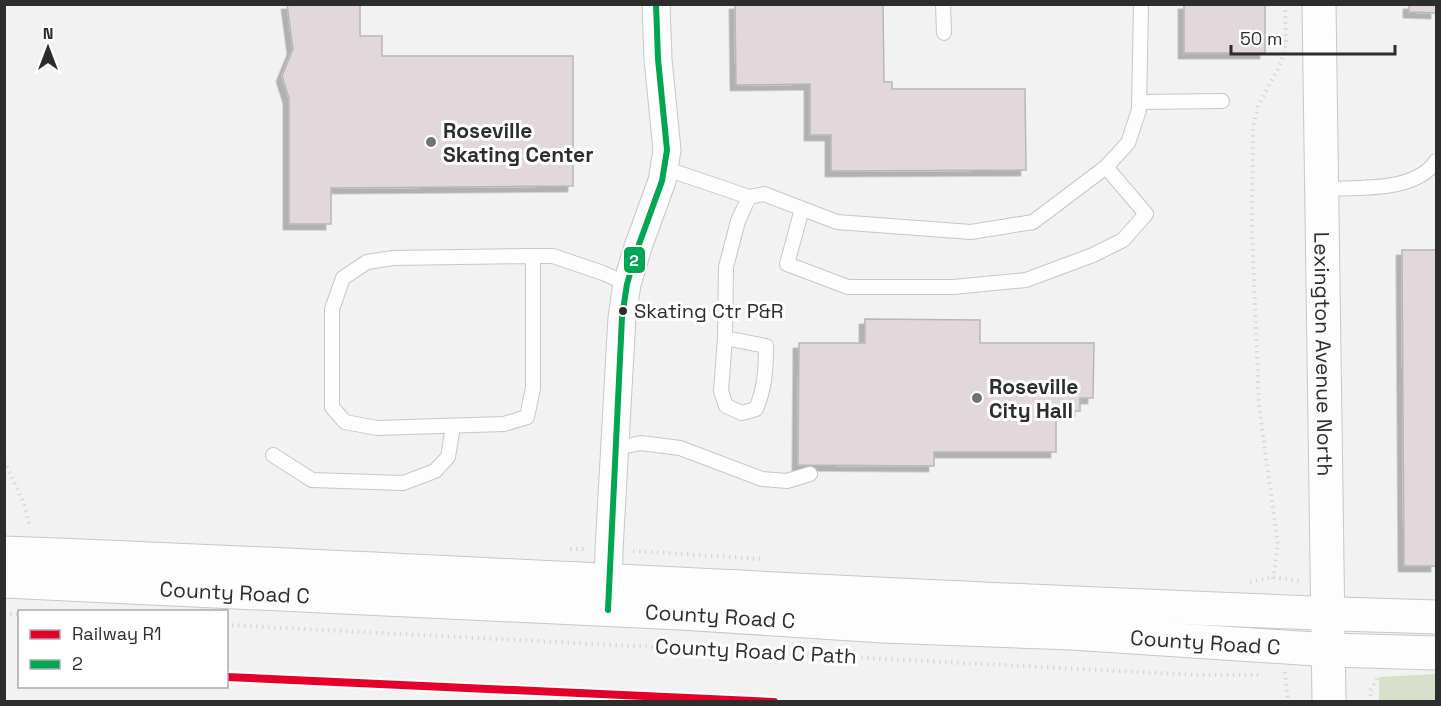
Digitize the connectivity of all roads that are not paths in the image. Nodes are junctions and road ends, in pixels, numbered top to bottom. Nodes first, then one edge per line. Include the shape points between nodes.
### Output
1 (656, 4) edge
2 (943, 4) edge
3 (1141, 4) edge
4 (1319, 4) edge
5 (944, 33) dead end
6 (1222, 101) dead end
7 (1139, 102) junction
8 (1435, 166) edge
9 (1106, 167) junction
10 (664, 168) junction
11 (1322, 189) junction
12 (749, 197) junction
13 (802, 209) junction
14 (533, 256) junction
15 (627, 284) junction
16 (725, 338) junction
17 (453, 426) junction
18 (616, 448) junction
19 (273, 455) dead end
20 (810, 474) dead end
21 (4, 553) edge
22 (4, 581) edge
23 (609, 595) junction
24 (1329, 613) junction
25 (1437, 617) edge
26 (1330, 650) junction
27 (1437, 653) edge
28 (1329, 702) edge

1 - 10 street via 667,150
2 - 5 lane
3 - 7 lane
4 - 11 main road, Lexington Avenue North
6 - 7 lane
7 - 9 lane via 1128,144
8 - 11 lane via 1414,180 1396,185
9 - 13 lane via 1033,222 971,232 837,222
9 - 13 lane via 1146,214 1123,240 1026,280 953,286 848,287 787,264
10 - 12 lane
10 - 15 street
11 - 24 main road, Lexington Avenue North
12 - 13 lane via 764,194
12 - 16 lane via 726,267
14 - 15 lane via 553,256
14 - 17 lane via 533,388 527,417 504,424
14 - 17 lane via 393,258 367,262 343,278 332,309 332,407 345,422 377,428
15 - 18 street
16 - 16 lane via 720,391 726,406 742,413 756,409 766,372 766,346
17 - 19 lane via 448,457 435,471 403,483 312,480
18 - 20 lane via 641,443 670,446 762,479 787,481
18 - 23 street
21 - 23 main road, County Road C
22 - 23 main road, County Road C
23 - 24 main road, County Road C via 863,594
23 - 26 main road, County Road C via 883,626 1072,633
24 - 25 main road, County Road C
24 - 26 main road, Lexington Avenue North
26 - 27 main road, County Road C
26 - 28 main road, Lexington Avenue North

